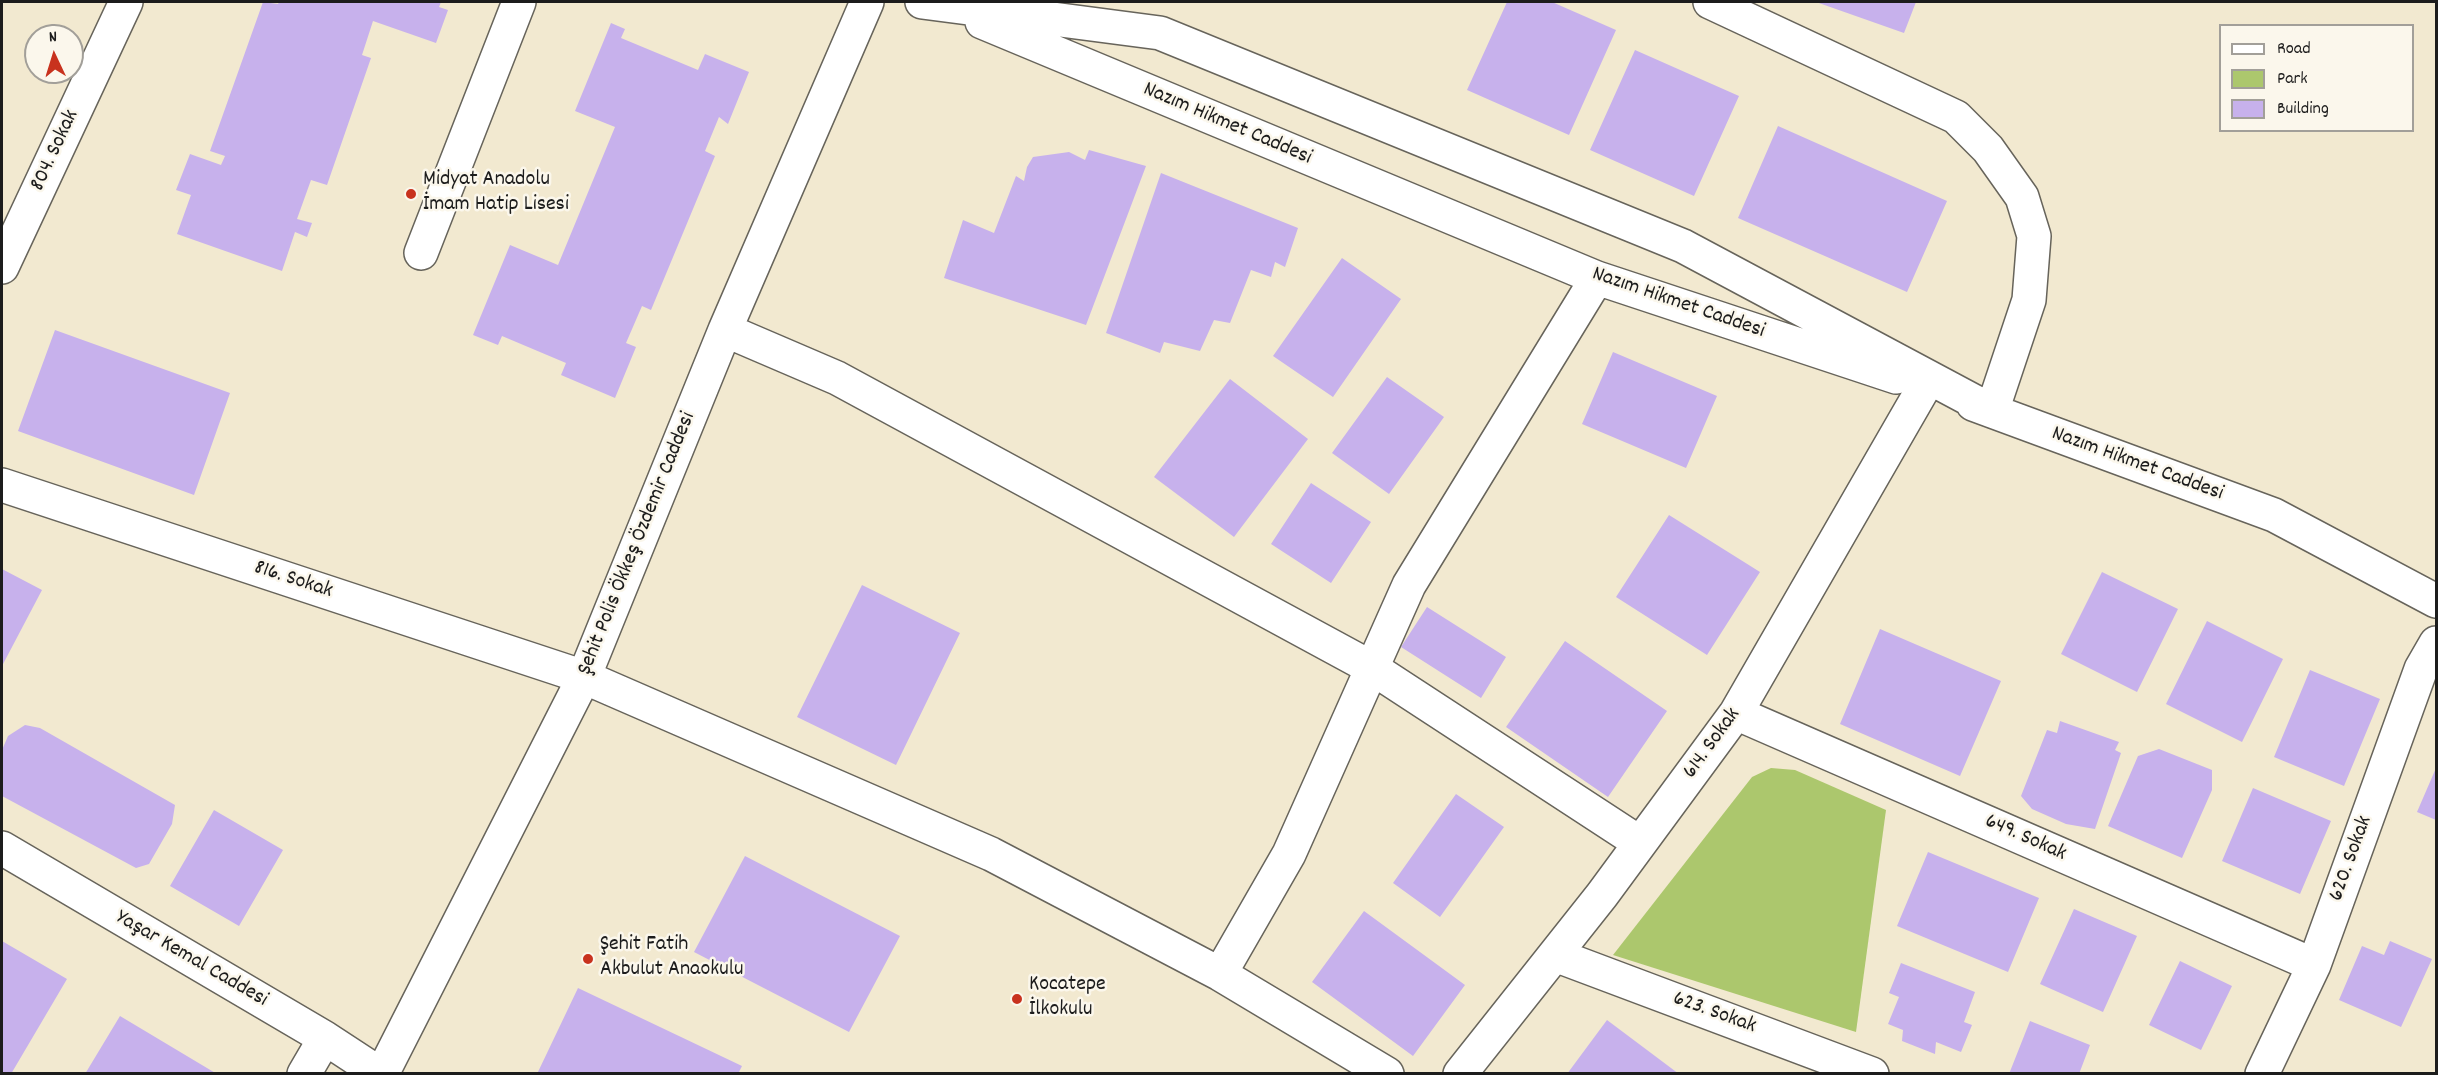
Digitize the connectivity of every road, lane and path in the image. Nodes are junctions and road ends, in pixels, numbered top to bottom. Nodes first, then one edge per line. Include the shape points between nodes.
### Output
1 (126, 2) edge
2 (519, 2) edge
3 (867, 2) edge
4 (922, 2) edge
5 (1710, 2) edge
6 (421, 253) dead end
7 (2, 267) edge
8 (1597, 278) junction
9 (725, 330) junction
10 (1924, 387) junction
11 (1992, 411) junction
12 (2, 485) edge
13 (2436, 601) edge
14 (2436, 643) edge
15 (1372, 668) junction
16 (584, 677) junction
17 (1736, 713) junction
18 (1640, 843) junction
19 (2, 849) edge
20 (1555, 955) junction
21 (2314, 965) junction
22 (1220, 974) junction
23 (325, 1038) junction
24 (304, 1074) edge
25 (381, 1074) edge
26 (1387, 1074) edge
27 (1460, 1074) edge
28 (1872, 1074) edge
29 (2262, 1074) edge

1 - 7 street, 804. Sokak
2 - 6 street
3 - 9 street, Şehit Polis Ökkeş Özdemir Caddesi
4 - 8 street, Nazım Hikmet Caddesi via 999,28
4 - 11 street via 1160,33 1683,246
5 - 11 street via 1956,117 1988,149 2022,196 2034,236 2029,300
8 - 10 street, Nazım Hikmet Caddesi
8 - 15 street via 1408,585
9 - 15 street via 837,378
9 - 16 street, Şehit Polis Ökkeş Özdemir Caddesi
10 - 11 street, Nazım Hikmet Caddesi
10 - 17 street, 614. Sokak
11 - 13 street, Nazım Hikmet Caddesi via 2274,515
12 - 16 street, 816. Sokak
14 - 21 street, 620. Sokak via 2421,669
15 - 18 street
15 - 22 street via 1289,854
16 - 22 street, 816. Sokak via 991,854
16 - 25 street, Şehit Polis Ökkeş Özdemir Caddesi
17 - 18 street, 614. Sokak
17 - 21 street, 649. Sokak
18 - 20 street, 614. Sokak
19 - 23 street, Yaşar Kemal Caddesi
20 - 27 street, 614. Sokak
20 - 28 street, 623. Sokak
21 - 29 street, 620. Sokak
22 - 26 street, 816. Sokak
23 - 24 street
23 - 25 street, Yaşar Kemal Caddesi

